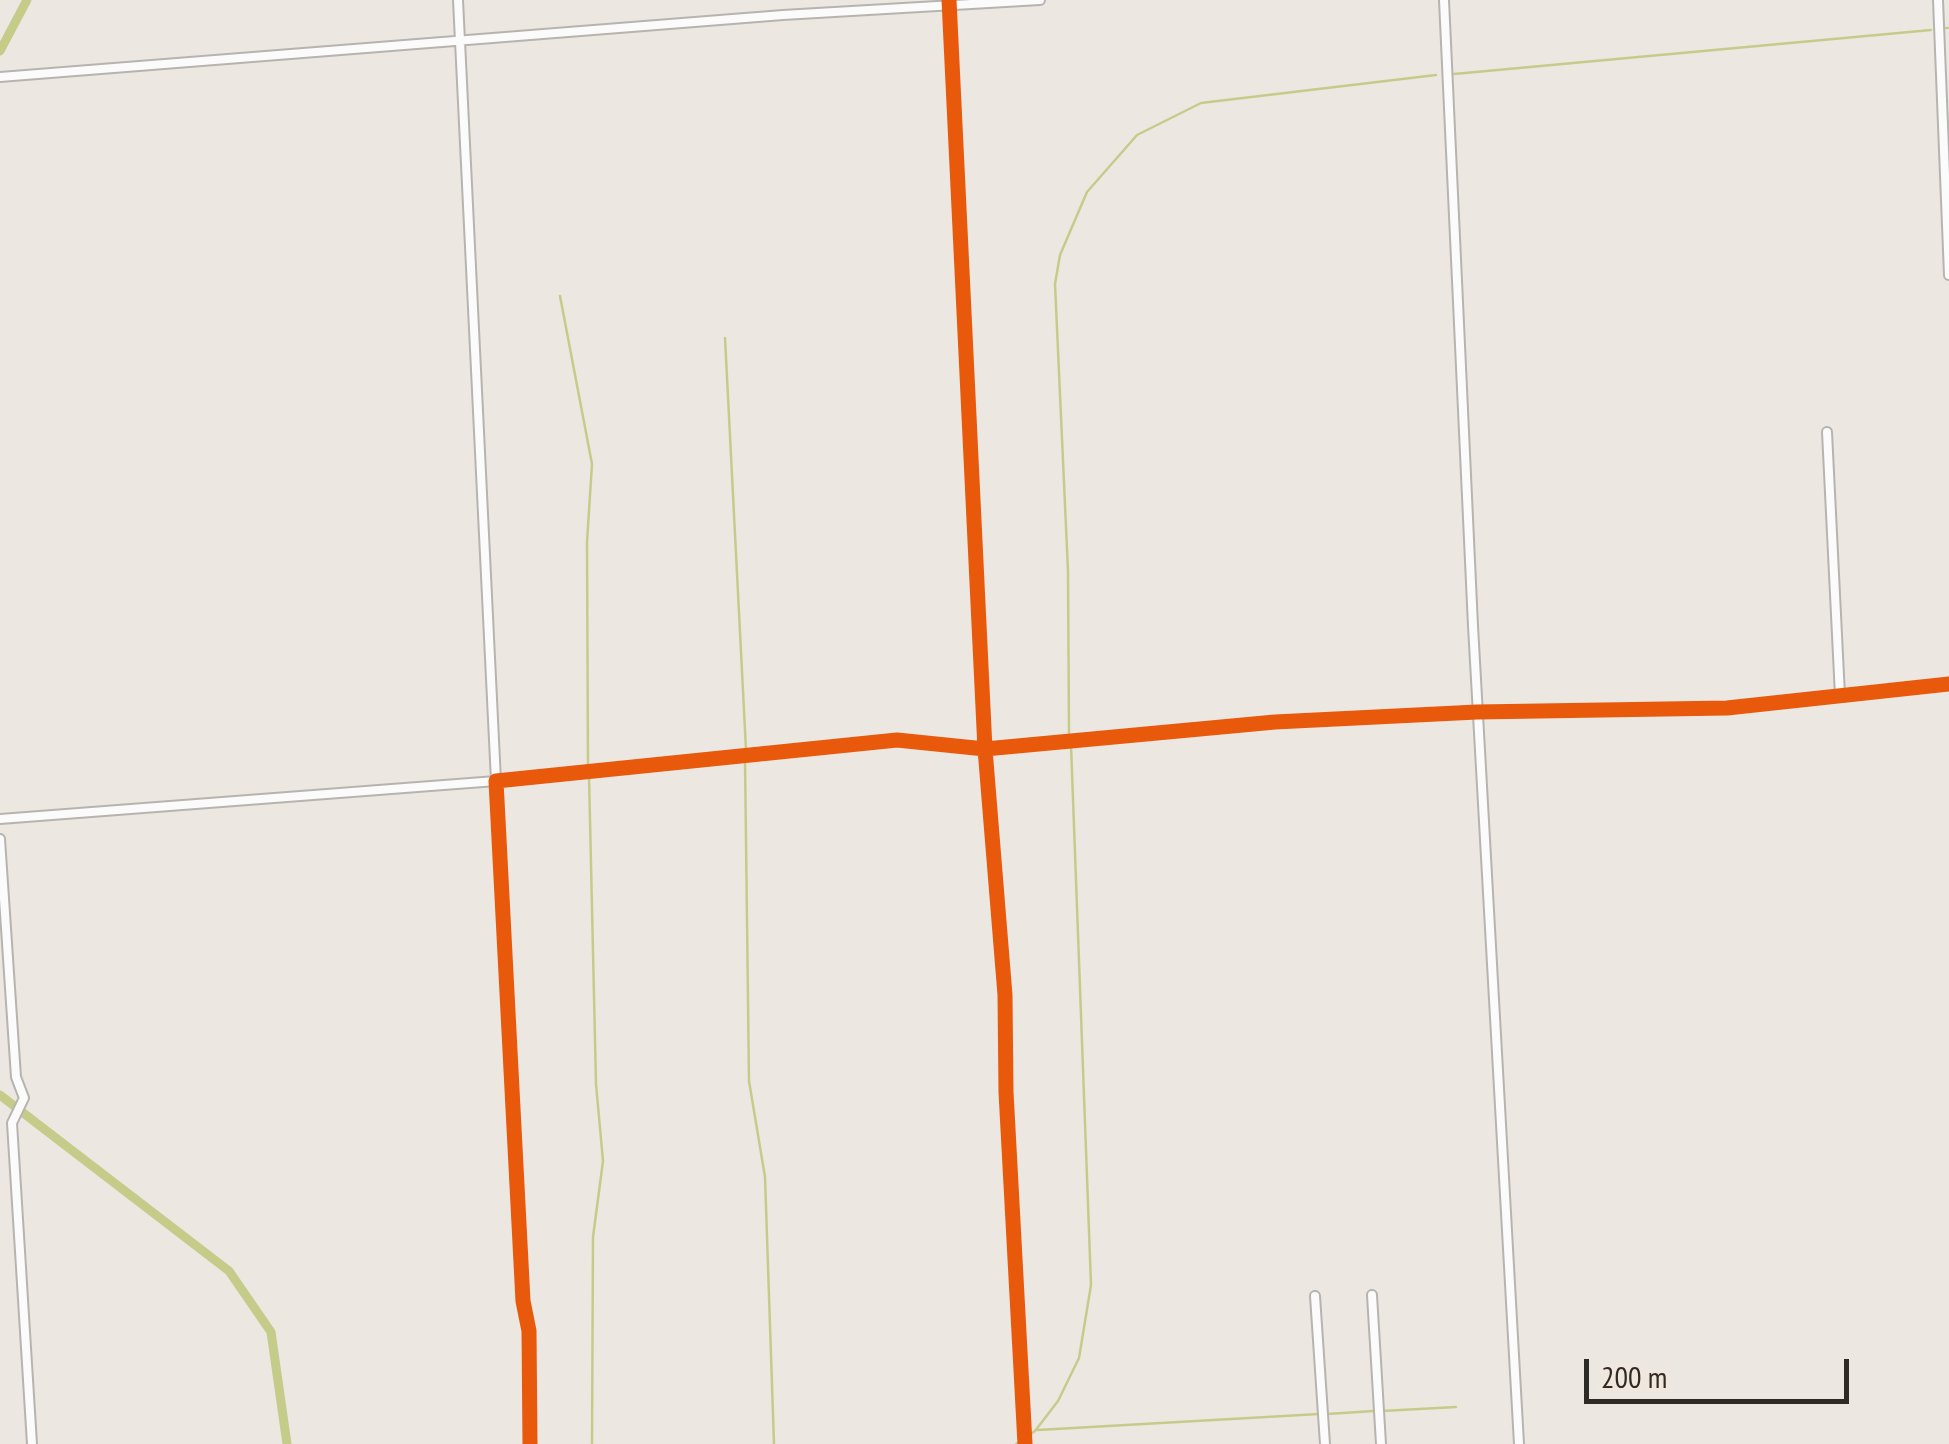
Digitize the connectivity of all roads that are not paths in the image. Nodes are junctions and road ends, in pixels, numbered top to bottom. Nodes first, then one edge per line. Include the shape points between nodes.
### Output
1 (458, 0) edge
2 (1040, 0) edge
3 (1444, 0) edge
4 (1938, 0) edge
5 (949, 2) edge
6 (462, 40) junction
7 (0, 76) edge
8 (1949, 274) edge
9 (1827, 432) dead end
10 (1949, 684) edge
11 (1840, 696) junction
12 (1477, 712) junction
13 (984, 749) junction
14 (496, 781) junction
15 (0, 819) edge
16 (0, 839) edge
17 (1372, 1295) dead end
18 (1315, 1296) dead end
19 (32, 1444) edge
20 (530, 1444) edge
21 (1025, 1444) edge
22 (1326, 1444) edge
23 (1381, 1444) edge
24 (1519, 1444) edge

1 - 6 street
2 - 5 street
3 - 12 street
4 - 8 street
5 - 6 street
5 - 13 street
6 - 7 street
6 - 14 street
9 - 11 street
10 - 11 street
11 - 12 street via 1727,708
12 - 13 street via 1276,722
12 - 24 street
13 - 14 street via 897,740
13 - 21 street via 1005,995
14 - 15 street
14 - 20 street
16 - 19 street via 22,1101 14,1114
17 - 23 street
18 - 22 street

